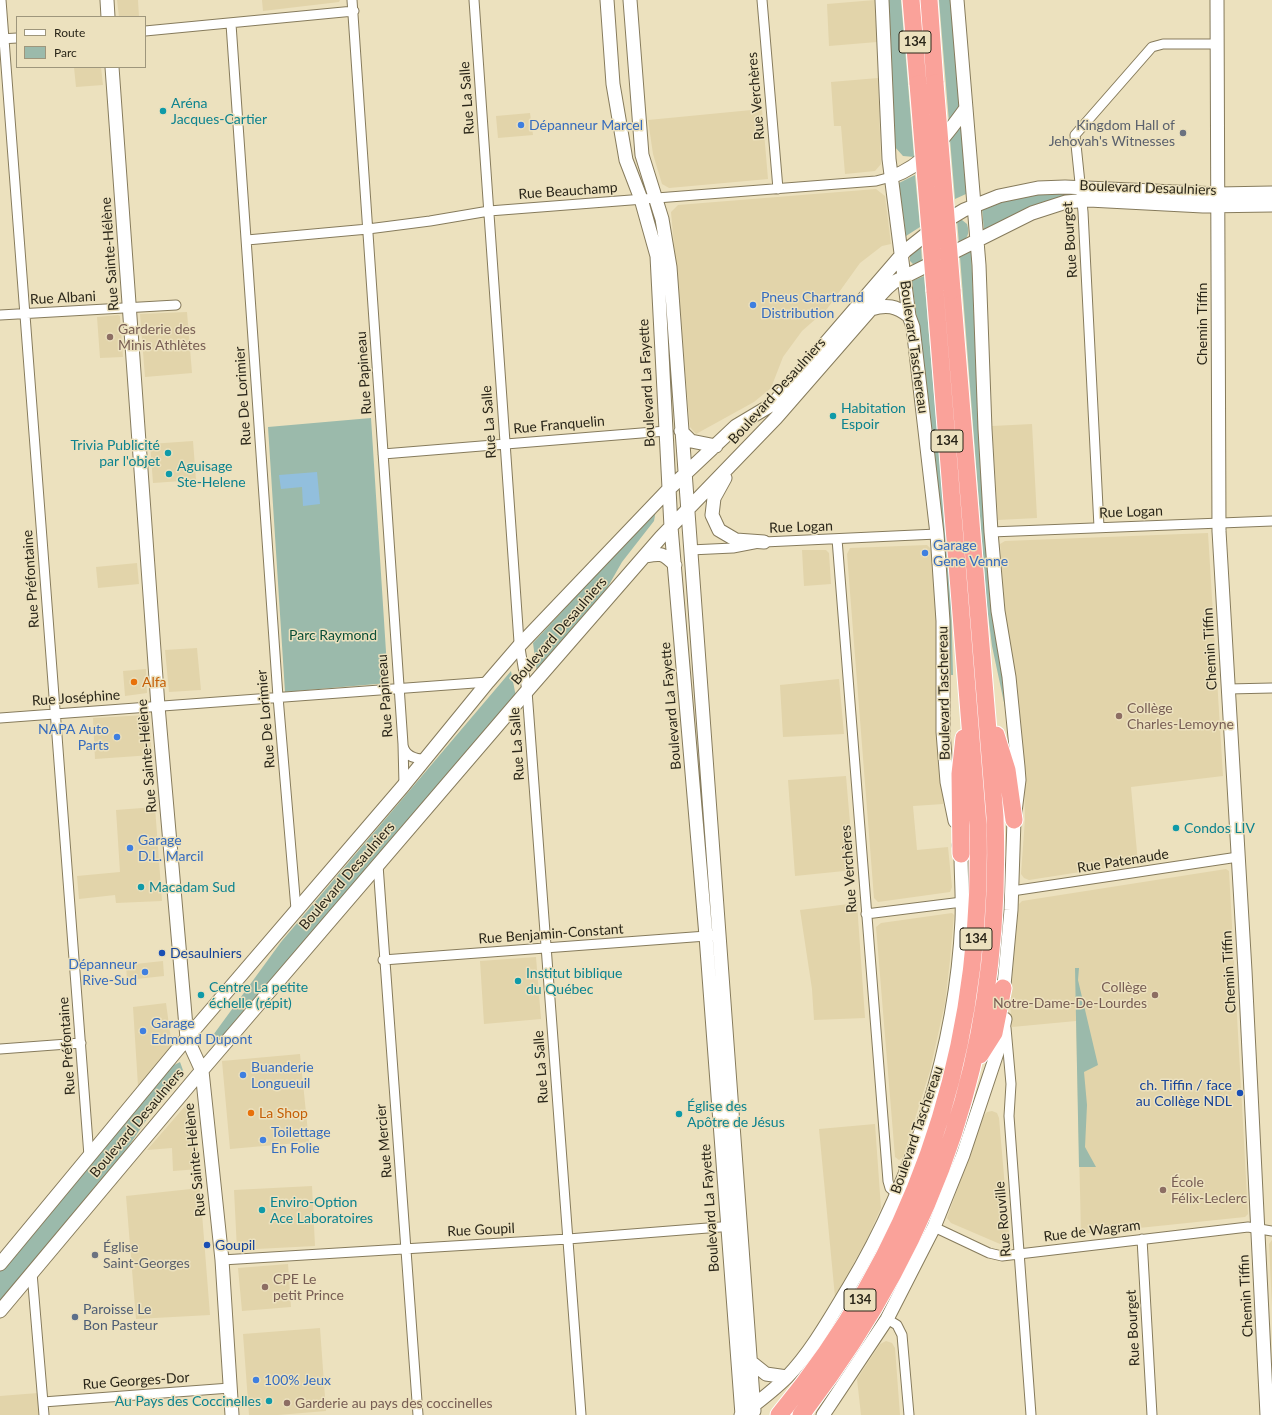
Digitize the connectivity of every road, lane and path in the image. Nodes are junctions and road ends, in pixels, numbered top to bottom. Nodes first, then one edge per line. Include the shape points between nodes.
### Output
1 (1, 0) edge
2 (106, 0) edge
3 (352, 0) edge
4 (474, 0) edge
5 (606, 0) edge
6 (630, 0) edge
7 (762, 0) edge
8 (882, 0) edge
9 (911, 0) edge
10 (929, 0) edge
11 (957, 0) edge
12 (1217, 0) edge
13 (354, 11) junction
14 (108, 16) edge
15 (231, 24) junction
16 (146, 31) edge
17 (16, 38) edge
18 (2, 39) edge
19 (1217, 44) junction
20 (112, 68) edge
21 (966, 108) junction
22 (891, 177) junction
23 (1080, 187) junction
24 (778, 189) junction
25 (1272, 193) edge
26 (655, 198) junction
27 (640, 199) junction
28 (1081, 200) junction
29 (1218, 200) junction
30 (1272, 205) edge
31 (973, 206) junction
32 (489, 211) junction
33 (368, 229) junction
34 (247, 240) junction
35 (976, 240) junction
36 (901, 256) junction
37 (904, 277) junction
38 (176, 305) dead end
39 (130, 308) junction
40 (872, 309) junction
41 (24, 314) junction
42 (0, 315) edge
43 (909, 316) junction
44 (666, 431) junction
45 (681, 431) junction
46 (505, 443) junction
47 (716, 446) junction
48 (383, 454) junction
49 (733, 463) junction
50 (686, 472) junction
51 (668, 490) junction
52 (688, 508) junction
53 (1272, 521) edge
54 (1219, 522) junction
55 (671, 527) junction
56 (1099, 527) junction
57 (991, 532) junction
58 (937, 534) junction
59 (837, 539) junction
60 (764, 542) junction
61 (690, 550) junction
62 (646, 556) junction
63 (675, 565) junction
64 (519, 646) junction
65 (488, 682) junction
66 (399, 688) junction
67 (1272, 688) edge
68 (1228, 689) junction
69 (527, 690) junction
70 (278, 697) junction
71 (968, 698) junction
72 (986, 704) junction
73 (158, 706) junction
74 (55, 714) junction
75 (0, 718) edge
76 (403, 744) junction
77 (425, 759) junction
78 (404, 785) junction
79 (1014, 820) junction
80 (961, 854) junction
81 (1238, 856) junction
82 (378, 865) junction
83 (1012, 891) junction
84 (962, 902) junction
85 (296, 909) junction
86 (866, 914) junction
87 (720, 935) junction
88 (706, 936) junction
89 (546, 948) junction
90 (383, 960) junction
91 (1003, 988) junction
92 (1005, 1020) junction
93 (187, 1038) junction
94 (81, 1043) junction
95 (0, 1049) edge
96 (973, 1065) junction
97 (202, 1071) junction
98 (89, 1156) junction
99 (896, 1193) junction
100 (734, 1226) junction
101 (934, 1228) junction
102 (1258, 1229) junction
103 (1272, 1231) edge
104 (568, 1239) junction
105 (1142, 1239) junction
106 (407, 1248) junction
107 (1020, 1255) junction
108 (222, 1260) junction
109 (0, 1264) edge
110 (32, 1273) junction
111 (0, 1311) edge
112 (887, 1319) junction
113 (751, 1362) junction
114 (787, 1377) junction
115 (230, 1388) junction
116 (43, 1402) junction
117 (747, 1413) edge
118 (44, 1415) edge
119 (232, 1415) edge
120 (418, 1415) edge
121 (581, 1415) edge
122 (779, 1415) edge
123 (801, 1415) edge
124 (824, 1415) edge
125 (908, 1415) edge
126 (1032, 1415) edge
127 (1152, 1415) edge
128 (1267, 1415) edge

1 - 18 street, Rue Préfontaine
2 - 14 street
3 - 13 street, Rue Papineau
4 - 32 street, Rue La Salle
5 - 27 street, Boulevard La Fayette via 613,84 626,160
6 - 26 street, Boulevard La Fayette via 642,155
7 - 24 street, Rue Verchères
8 - 22 street, Boulevard Taschereau via 886,121
9 - 71 highway, Boulevard Taschereau / 134, bridge
10 - 72 highway, 134, bridge
11 - 21 street
12 - 19 street, Chemin Tiffin
13 - 15 street
13 - 33 street, Rue Papineau
15 - 16 street
15 - 34 street, Rue De Lorimier
17 - 18 street
18 - 41 street, Rue Préfontaine
19 - 23 street, Rue Bourget via 1161,44 1149,50 1076,133 1074,140
19 - 29 street, Chemin Tiffin
20 - 39 street, Rue Sainte-Hélène
21 - 22 street via 943,138 919,163
21 - 31 street
22 - 24 street, Rue Beauchamp via 876,181
22 - 36 street, Boulevard Taschereau
23 - 28 street, Rue Bourget
23 - 29 street, Boulevard Desaulniers
23 - 31 street, Boulevard Desaulniers via 1046,187 1020,191
24 - 26 street, Rue Beauchamp
25 - 29 street, Boulevard Desaulniers
26 - 27 street, Rue Beauchamp
26 - 45 street, Boulevard La Fayette via 662,219 670,267
27 - 32 street, Rue Beauchamp
27 - 44 street, Boulevard La Fayette via 658,256
28 - 29 street, Boulevard Desaulniers
28 - 35 street, Boulevard Desaulniers via 1039,210
28 - 56 street, Rue Bourget
29 - 30 street, Boulevard Desaulniers
29 - 54 street, Chemin Tiffin
31 - 35 street
31 - 36 street, Boulevard Desaulniers via 934,228
32 - 33 street, Rue Beauchamp
32 - 46 street, Rue La Salle
33 - 34 street, Rue Beauchamp
33 - 48 street, Rue Papineau
34 - 70 street, Rue De Lorimier
35 - 37 street, Boulevard Desaulniers
35 - 57 street
36 - 37 street, Boulevard Taschereau
36 - 47 street, Boulevard Desaulniers via 773,404 736,426
37 - 40 street, Boulevard Desaulniers via 884,290
37 - 43 street, Boulevard Taschereau
38 - 39 street, Rue Albani
39 - 41 street, Rue Albani
39 - 73 street, Rue Sainte-Hélène
40 - 43 street via 890,306
40 - 49 street, Boulevard Desaulniers
41 - 42 street, Rue Albani
41 - 74 street, Rue Préfontaine
43 - 58 street, Boulevard Taschereau via 914,335
44 - 46 street, Rue Franquelin
44 - 51 street, Boulevard La Fayette
45 - 47 street via 691,441
45 - 50 street, Boulevard La Fayette
46 - 48 street, Rue Franquelin
46 - 64 street, Rue La Salle
47 - 50 street, Boulevard Desaulniers
48 - 66 street, Rue Papineau
49 - 52 street, Boulevard Desaulniers
49 - 60 street via 714,498 712,515 719,530 727,536 736,540
50 - 51 street, Boulevard Desaulniers
50 - 52 street, Boulevard La Fayette
51 - 55 street, Boulevard La Fayette
51 - 64 street, Boulevard Desaulniers
52 - 55 street, Boulevard Desaulniers
52 - 61 street, Boulevard La Fayette
53 - 54 street, Rue Logan
54 - 56 street, Rue Logan
54 - 68 street, Chemin Tiffin
55 - 62 street, Boulevard Desaulniers
55 - 63 street, Boulevard La Fayette
56 - 57 street, Rue Logan
57 - 79 street via 998,611 1018,767
58 - 59 street, Rue Logan
58 - 80 street, Boulevard Taschereau via 943,622 943,732 947,782
59 - 60 street, Rue Logan
59 - 86 street, Rue Verchères
60 - 61 street, Rue Logan via 733,548
61 - 87 street, Boulevard La Fayette
62 - 63 street via 660,553
62 - 69 street, Boulevard Desaulniers
63 - 88 street, Boulevard La Fayette
64 - 65 street, Boulevard Desaulniers
64 - 69 street, Rue La Salle
65 - 66 street, Rue Joséphine
65 - 77 street, Boulevard Desaulniers
66 - 70 street, Rue Joséphine
66 - 76 street, Rue Papineau
67 - 68 street
68 - 81 street, Chemin Tiffin
69 - 82 street, Boulevard Desaulniers
69 - 89 street, Rue La Salle
70 - 73 street, Rue Joséphine
70 - 85 street, Rue De Lorimier
71 - 80 highway via 960,774
71 - 122 highway, Boulevard Taschereau / 134 via 978,825 978,912 966,1011 948,1092 920,1178 880,1264 835,1340
72 - 79 highway via 1007,770
72 - 96 highway, 134 via 995,817 996,896 988,985
73 - 74 street, Rue Joséphine
73 - 93 street, Rue Sainte-Hélène
74 - 75 street, Rue Joséphine
74 - 94 street, Rue Préfontaine
76 - 77 street, Rue Papineau via 409,755 416,759
76 - 78 street, Rue Papineau
77 - 78 street, Boulevard Desaulniers
78 - 85 street, Boulevard Desaulniers
79 - 83 street
80 - 84 street, Boulevard Taschereau
81 - 83 street, Rue Patenaude
81 - 102 street, Chemin Tiffin
82 - 90 street, Rue Mercier
82 - 97 street, Boulevard Desaulniers
83 - 91 street
84 - 86 street
84 - 99 street, Boulevard Taschereau via 956,974 943,1050 927,1110
85 - 93 street, Boulevard Desaulniers
86 - 99 street, Rue Verchères via 888,1182
87 - 88 street, Rue Benjamin-Constant
87 - 100 street, Boulevard La Fayette
88 - 89 street, Rue Benjamin-Constant
88 - 100 street, Boulevard La Fayette
89 - 90 street, Rue Benjamin-Constant
89 - 104 street, Rue La Salle
90 - 106 street, Rue Mercier
91 - 92 street
91 - 96 highway via 994,1033
92 - 101 street via 999,1047 963,1155
92 - 107 street, Rue Rouville via 1011,1084 1009,1116
93 - 97 street, Rue Sainte-Hélène
93 - 98 street, Boulevard Desaulniers
94 - 95 street
94 - 98 street, Rue Préfontaine
96 - 123 highway, 134 via 948,1150 908,1247 863,1327
97 - 108 street, Rue Sainte-Hélène
97 - 110 street, Boulevard Desaulniers
98 - 109 street, Boulevard Desaulniers
99 - 114 street, Boulevard Taschereau via 841,1301
100 - 104 street, Rue Goupil
100 - 113 street, Boulevard La Fayette
100 - 117 street, Boulevard La Fayette
101 - 107 street, Rue de Wagram via 994,1254
101 - 112 street
102 - 103 street, Rue de Wagram
102 - 105 street, Rue de Wagram via 1248,1227
102 - 128 street, Chemin Tiffin
104 - 106 street, Rue Goupil
104 - 121 street, Rue La Salle
105 - 107 street, Rue de Wagram
105 - 127 street, Rue Bourget
106 - 108 street, Rue Goupil
106 - 120 street, Rue Mercier
107 - 126 street, Rue Rouville
108 - 115 street, Rue Sainte-Hélène
110 - 111 street, Boulevard Desaulniers
110 - 116 street
112 - 124 street
112 - 125 street via 897,1325 902,1335
113 - 114 street via 766,1374
113 - 117 street, Boulevard La Fayette
114 - 117 street, Boulevard Taschereau
115 - 116 street, Rue Georges-Dor
115 - 119 street, Rue Sainte-Hélène
116 - 118 street

